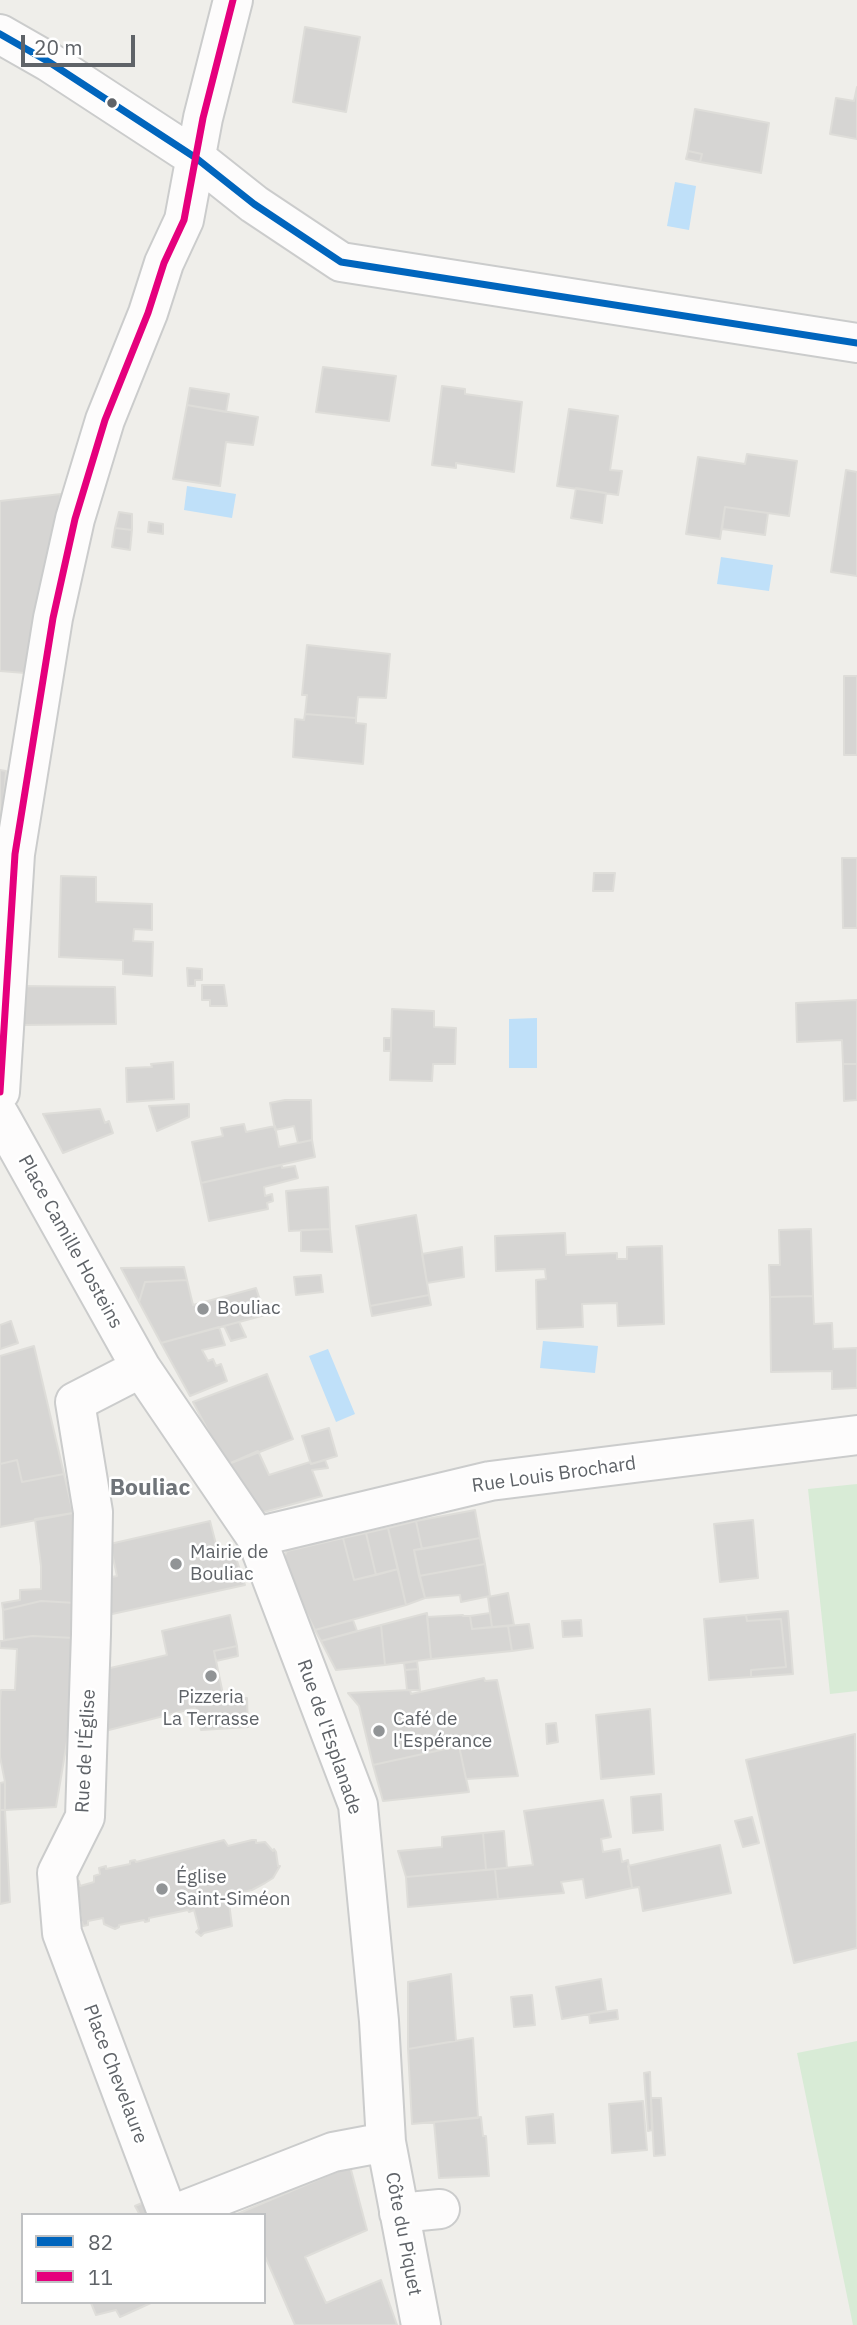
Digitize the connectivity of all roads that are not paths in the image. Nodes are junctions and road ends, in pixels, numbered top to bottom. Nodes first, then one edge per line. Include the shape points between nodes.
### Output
1 (233, 0) edge
2 (0, 34) edge
3 (196, 158) junction
4 (857, 343) edge
5 (0, 1092) edge
6 (0, 1116) edge
7 (141, 1368) junction
8 (857, 1436) edge
9 (256, 1537) junction
10 (62, 1933) joint
11 (387, 2142) junction
12 (440, 2210) dead end
13 (169, 2213) edge
14 (175, 2213) edge
15 (399, 2213) junction
16 (421, 2325) edge

1 - 3 street
2 - 3 street
3 - 4 street via 254,204 341,262
3 - 5 street via 184,220 105,420 75,519 53,618 15,854
6 - 7 street, Place Camille Hosteins
7 - 9 street, Place Camille Hosteins
7 - 10 street, Rue de l'Église via 75,1402 93,1512 92,1564 85,1817 57,1873
8 - 9 street, Rue Louis Brochard via 491,1481
9 - 11 street, Rue de l'Esplanade via 358,1805
10 - 13 street, Place Chevelaure
11 - 14 street, Place Chevelaure via 333,2152
11 - 15 street, Côte du Piquet
12 - 15 street
15 - 16 street, Côte du Piquet

